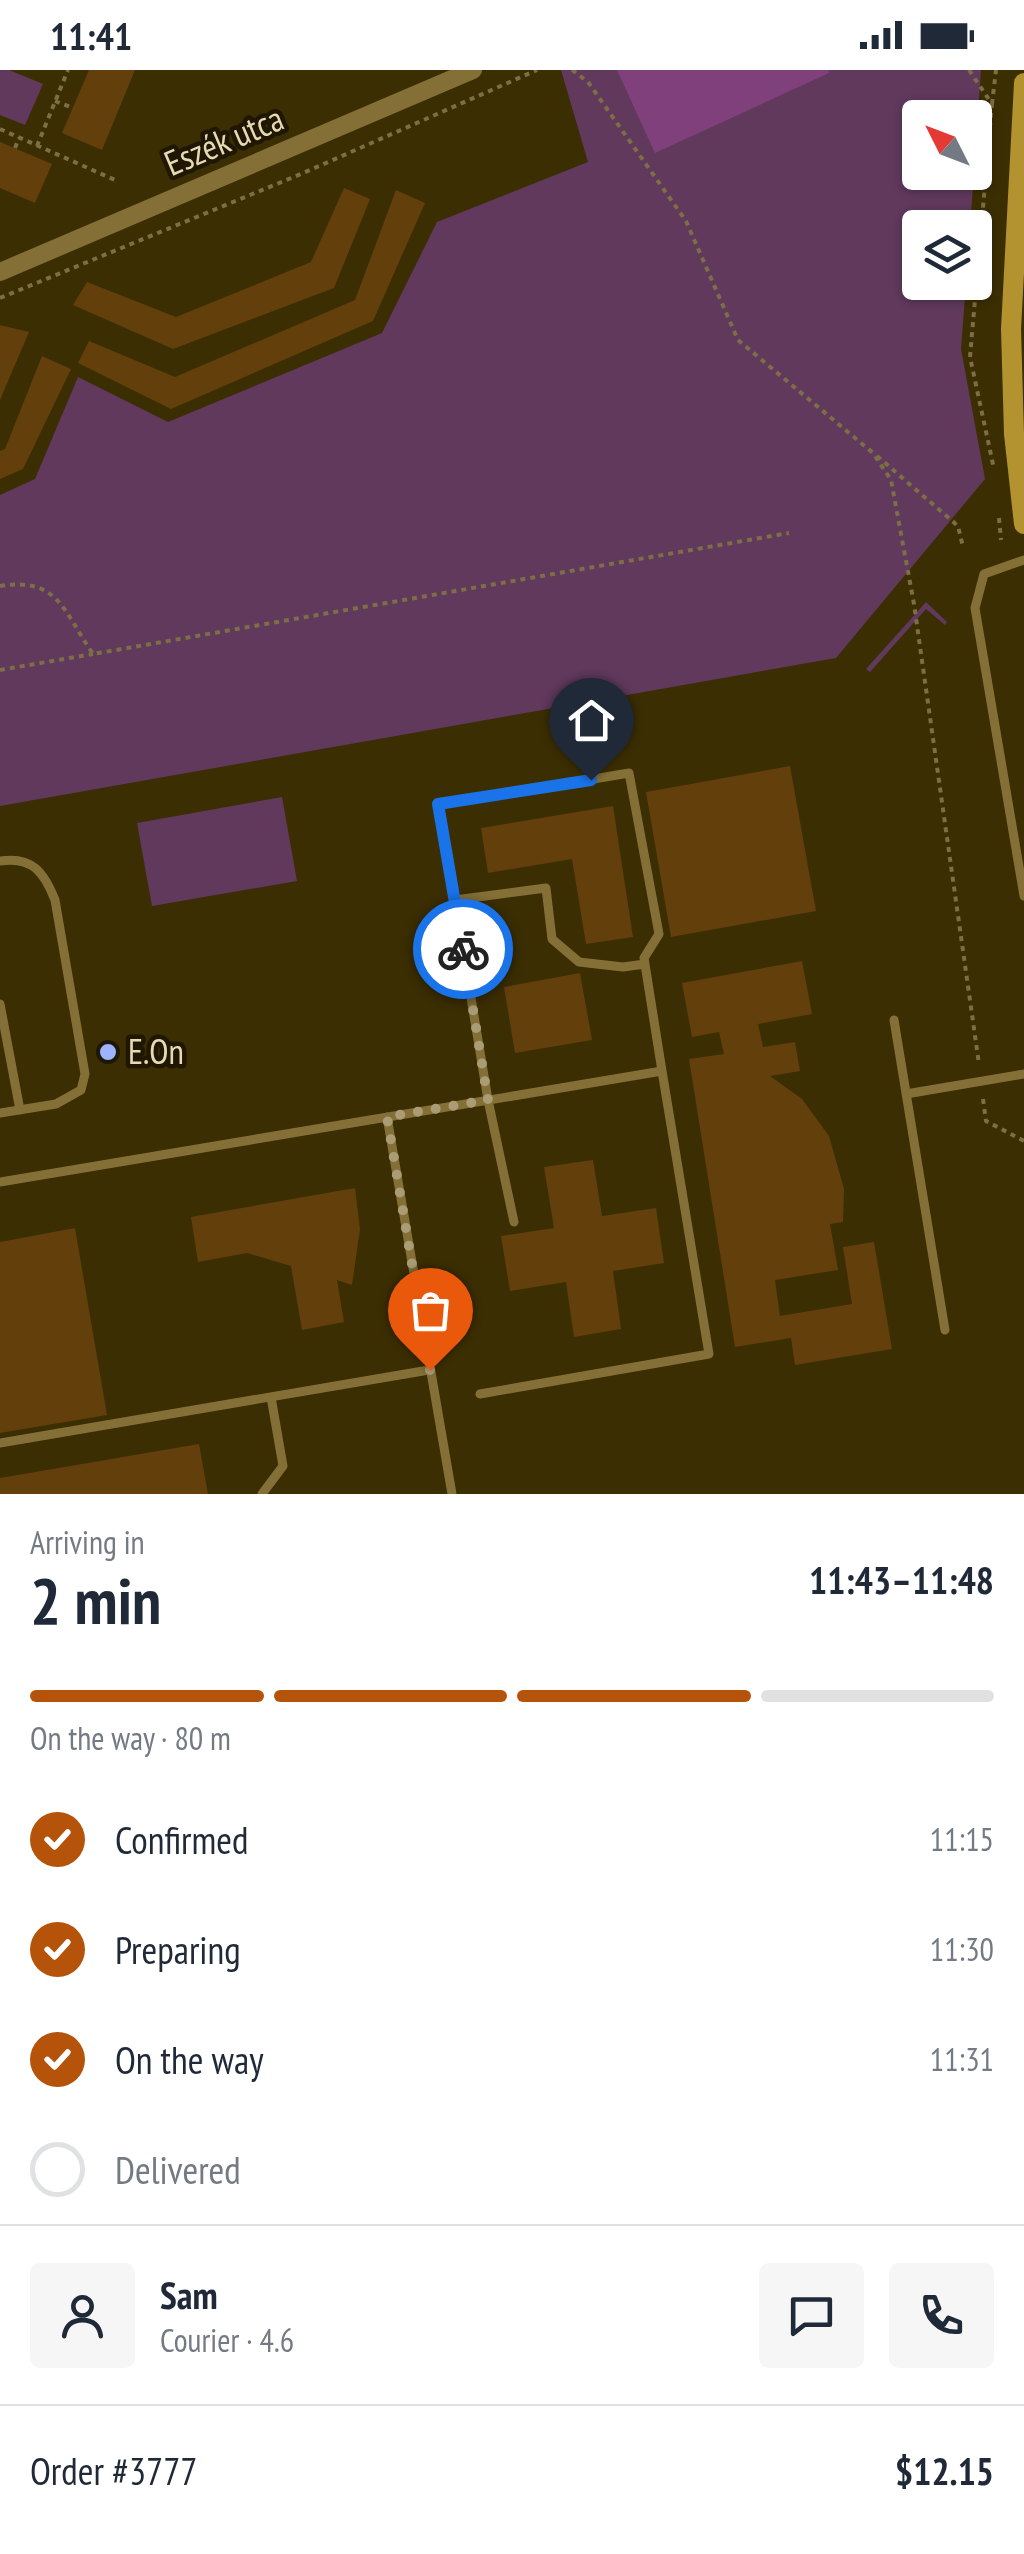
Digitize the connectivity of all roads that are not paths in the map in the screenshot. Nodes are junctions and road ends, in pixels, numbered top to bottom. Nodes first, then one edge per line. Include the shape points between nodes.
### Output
1 (473, 70) edge
2 (1024, 83) edge
3 (1021, 180) edge
4 (0, 272) edge
5 (1024, 524) edge
6 (1024, 560) edge
7 (0, 861) edge
8 (1024, 896) edge
9 (455, 900) junction
10 (645, 964) junction
11 (0, 1004) edge
12 (894, 1020) dead end
13 (662, 1071) junction
14 (1024, 1074) edge
15 (906, 1094) junction
16 (488, 1100) junction
17 (20, 1110) junction
18 (0, 1113) edge
19 (387, 1117) junction
20 (0, 1182) edge
21 (514, 1222) dead end
22 (945, 1330) dead end
23 (430, 1370) junction
24 (480, 1394) dead end
25 (271, 1397) junction
26 (0, 1444) edge
27 (262, 1494) edge
28 (452, 1494) edge

1 - 4 street, Eszék utca
2 - 3 main road
3 - 5 main road via 1011,329
6 - 8 lane via 984,574 975,608
7 - 17 lane via 32,862 55,900 86,1074 81,1090 56,1104
9 - 10 lane via 546,888 552,939 579,962
9 - 10 lane via 438,804 629,773 659,934
9 - 16 lane
10 - 13 lane
11 - 17 lane
12 - 15 lane
13 - 16 lane
13 - 24 lane via 709,1354
14 - 15 lane
15 - 22 lane
16 - 19 lane
16 - 21 lane
17 - 18 lane
19 - 20 lane
19 - 23 lane
23 - 25 lane
23 - 28 lane
25 - 26 lane
25 - 27 lane via 284,1466

